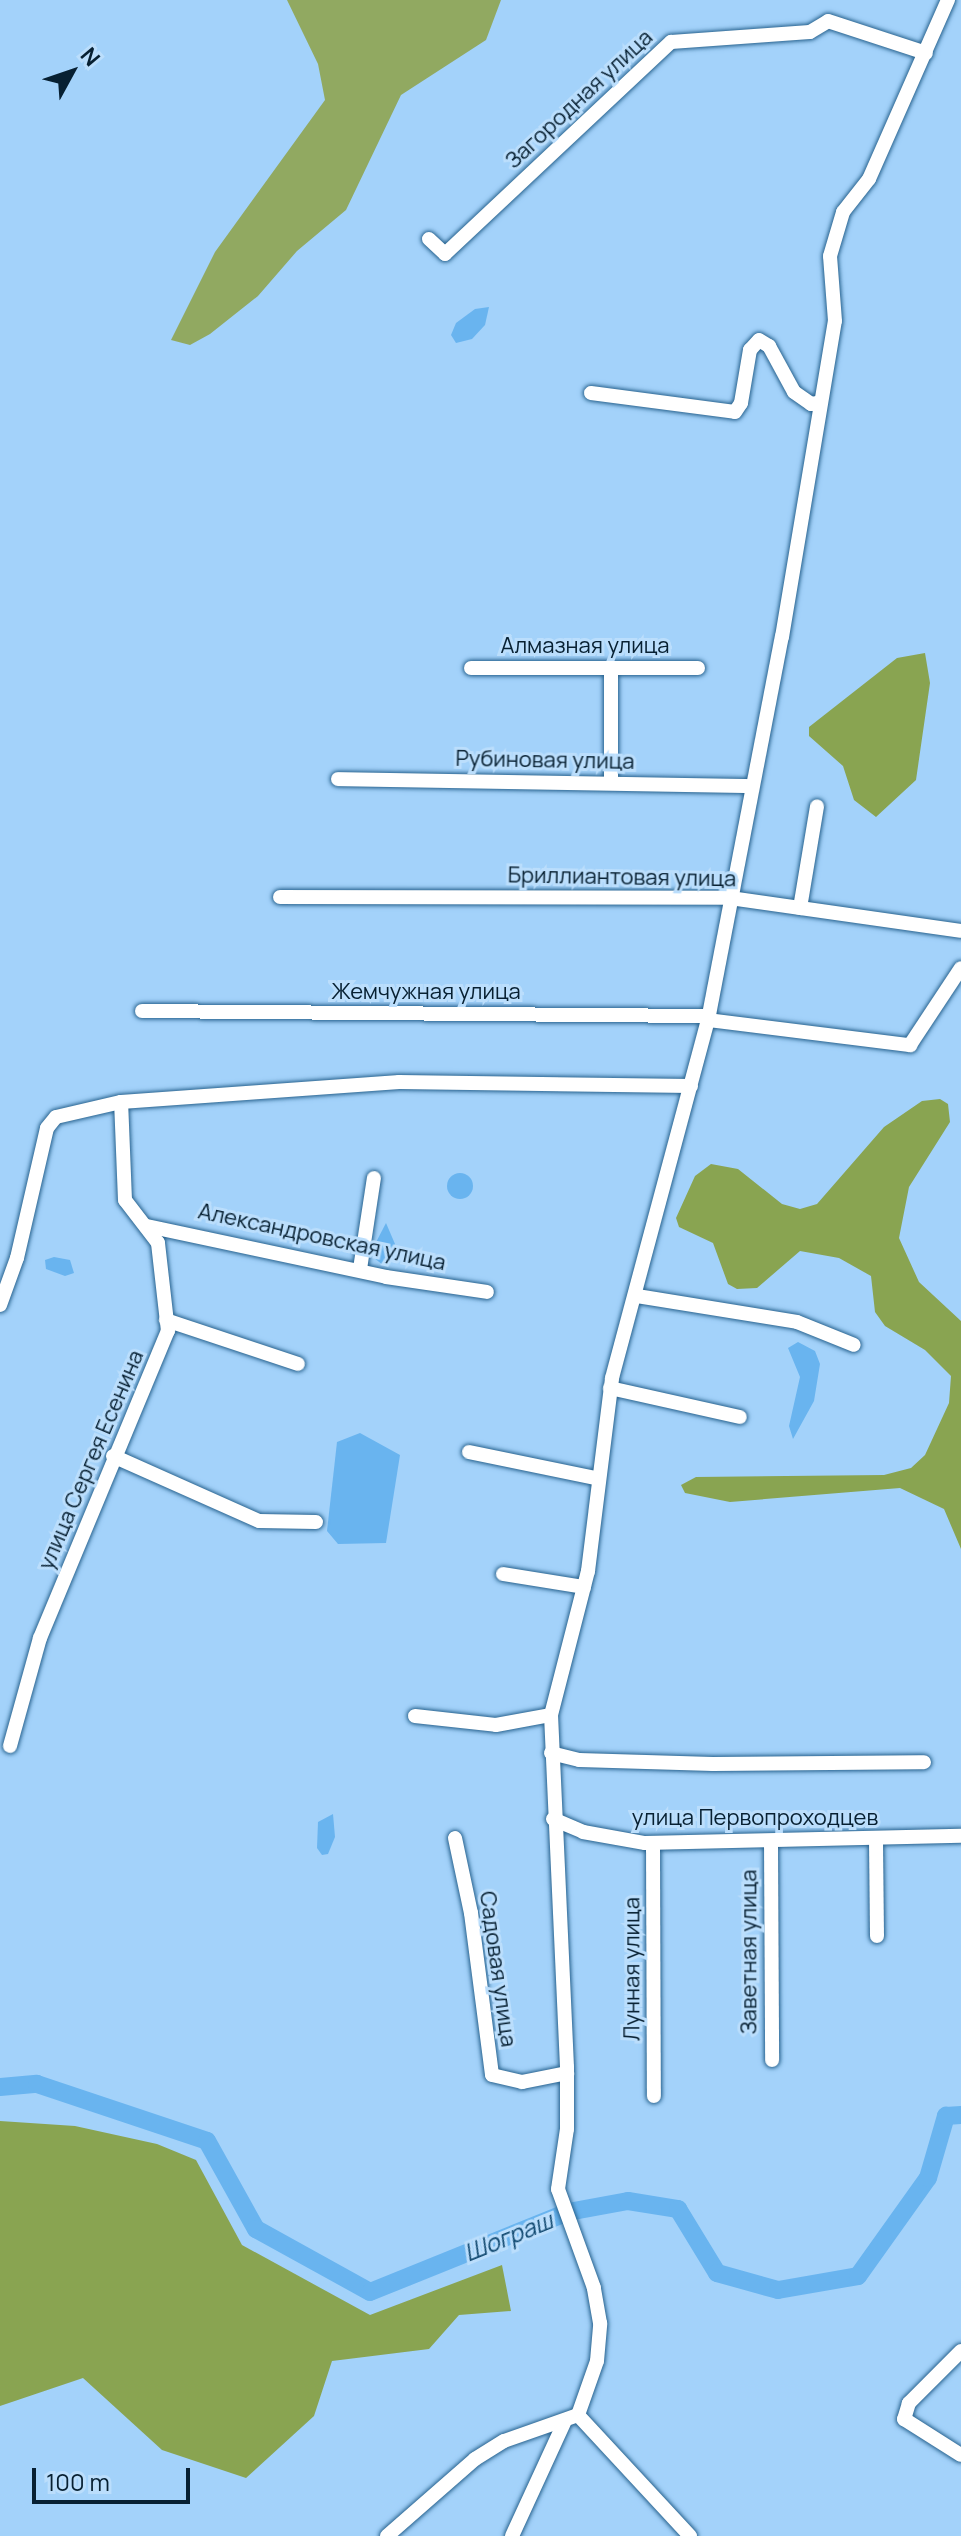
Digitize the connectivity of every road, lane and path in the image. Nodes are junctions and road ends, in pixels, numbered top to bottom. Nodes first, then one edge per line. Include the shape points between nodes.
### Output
1 (948, 0) edge
2 (926, 53) junction
3 (429, 239) dead end
4 (591, 393) dead end
5 (821, 402) junction
6 (471, 668) dead end
7 (698, 668) dead end
8 (611, 669) junction
9 (338, 779) dead end
10 (611, 783) junction
11 (752, 786) junction
12 (817, 806) dead end
13 (280, 897) dead end
14 (730, 898) junction
15 (800, 908) junction
16 (961, 931) edge
17 (961, 968) edge
18 (142, 1011) dead end
19 (708, 1018) junction
20 (691, 1086) junction
21 (121, 1102) junction
22 (374, 1178) dead end
23 (147, 1226) junction
24 (360, 1269) junction
25 (487, 1292) dead end
26 (637, 1296) junction
27 (0, 1305) edge
28 (166, 1320) junction
29 (854, 1345) dead end
30 (298, 1364) dead end
31 (610, 1388) junction
32 (740, 1417) dead end
33 (469, 1452) dead end
34 (113, 1456) junction
35 (596, 1478) junction
36 (316, 1522) dead end
37 (503, 1574) dead end
38 (584, 1587) junction
39 (551, 1715) junction
40 (415, 1716) dead end
41 (10, 1746) dead end
42 (551, 1753) junction
43 (924, 1762) dead end
44 (553, 1819) junction
45 (961, 1836) edge
46 (455, 1838) dead end
47 (876, 1841) junction
48 (771, 1842) junction
49 (653, 1843) junction
50 (877, 1936) dead end
51 (772, 2060) dead end
52 (567, 2073) junction
53 (654, 2096) dead end
54 (961, 2351) edge
55 (572, 2418) junction
56 (961, 2455) edge
57 (387, 2536) edge
58 (512, 2536) edge
59 (690, 2536) edge

1 - 2 street
2 - 3 street, Загородная улица via 828,21 810,32 671,42 445,254
2 - 5 street via 869,179 843,212 830,256 835,321
4 - 5 street via 735,412 750,350 759,340 769,346 794,392 811,404
5 - 11 street
6 - 8 street, Алмазная улица
7 - 8 street, Алмазная улица
8 - 10 street
9 - 10 street, Рубиновая улица
10 - 11 street, Рубиновая улица
11 - 14 street
12 - 15 street
13 - 14 street, Бриллиантовая улица
14 - 15 street, Бриллиантовая улица
14 - 19 street
15 - 16 street, Бриллиантовая улица
17 - 19 street, Жемчужная улица via 910,1045
18 - 19 street, Жемчужная улица
19 - 20 street
20 - 21 street via 399,1082
20 - 26 street
21 - 23 street, улица Сергея Есенина via 125,1200
21 - 27 street via 50,1121 17,1258
22 - 24 street
23 - 24 street, Александровская улица
23 - 28 street, улица Сергея Есенина via 158,1243
24 - 25 street, Александровская улица
26 - 29 street via 797,1322
26 - 31 street
28 - 30 street
28 - 34 street, улица Сергея Есенина via 161,1354
31 - 32 street
31 - 35 street
33 - 35 street
34 - 36 street via 259,1521
34 - 41 street, улица Сергея Есенина via 40,1638
35 - 38 street
37 - 38 street
38 - 39 street
39 - 40 street via 496,1725
39 - 42 street
42 - 43 street via 579,1760 713,1764
42 - 44 street
44 - 49 street, улица Первопроходцев via 605,1837
44 - 52 street
45 - 47 street, улица Первопроходцев
46 - 52 street, Садовая улица via 471,1913 492,2075 522,2082
47 - 48 street, улица Первопроходцев
47 - 50 street
48 - 49 street, улица Первопроходцев
48 - 51 street, Заветная улица
49 - 53 street, Лунная улица
52 - 55 street via 560,2205 594,2288 600,2323 597,2361
54 - 56 street via 905,2411 908,2424
55 - 57 street via 532,2430 475,2459
55 - 58 street
55 - 59 street

